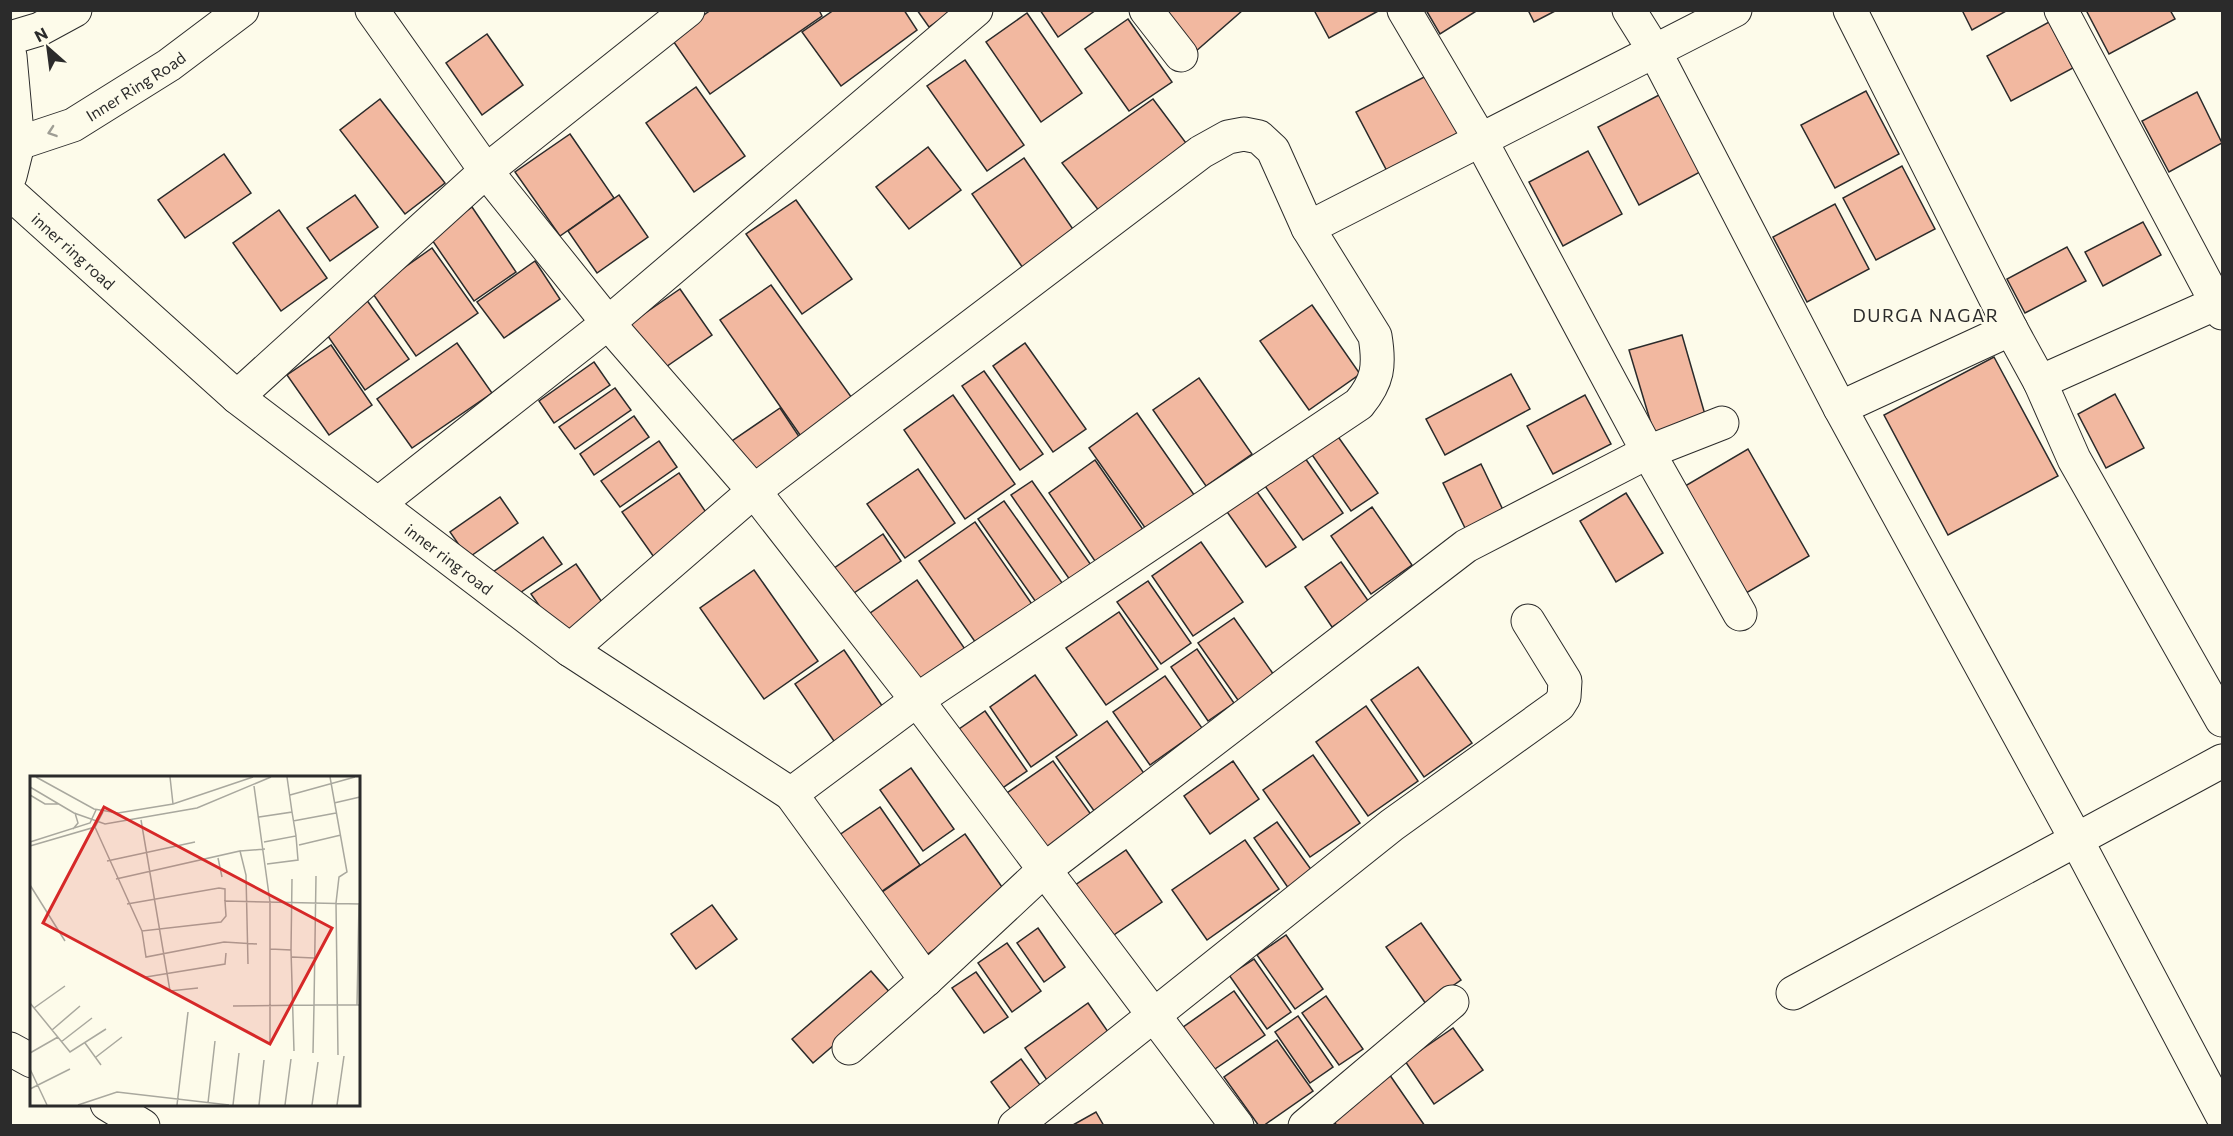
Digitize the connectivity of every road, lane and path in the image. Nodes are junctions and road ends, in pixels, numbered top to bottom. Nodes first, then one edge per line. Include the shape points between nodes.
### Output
1 (75, 10) edge
2 (242, 10) edge
3 (372, 10) edge
4 (688, 10) edge
5 (976, 10) edge
6 (1146, 10) edge
7 (1404, 10) edge
8 (1629, 10) edge
9 (1736, 10) edge
10 (1850, 10) edge
11 (2061, 10) edge
12 (10, 38) edge
13 (1654, 50) junction
14 (1181, 55) dead end
15 (10, 56) edge
16 (1480, 139) junction
17 (14, 145) edge
18 (486, 171) junction
19 (10, 176) edge
20 (10, 193) edge
21 (1308, 228) junction
22 (2220, 308) edge
23 (608, 323) junction
24 (2011, 329) junction
25 (2040, 382) junction
26 (237, 397) junction
27 (1840, 408) junction
28 (1722, 423) dead end
29 (1648, 452) junction
30 (754, 491) junction
31 (378, 504) junction
32 (1740, 614) dead end
33 (1528, 621) dead end
34 (570, 650) junction
35 (917, 700) junction
36 (2223, 720) edge
37 (2223, 761) edge
38 (791, 794) junction
39 (2076, 839) junction
40 (1044, 870) junction
41 (926, 980) junction
42 (1793, 993) dead end
43 (1452, 1002) dead end
44 (1155, 1015) junction
45 (849, 1048) dead end
46 (10, 1049) edge
47 (30, 1060) edge
48 (110, 1106) edge
49 (2223, 1115) edge
50 (143, 1125) edge
51 (1015, 1125) edge
52 (1238, 1125) edge
53 (1305, 1125) edge

1 - 12 main road via 40,29
2 -> 17 main road, Inner Ring Road via 169,65 72,125
3 - 18 main road
4 - 18 main road
5 - 23 main road
6 - 14 main road
7 - 16 main road
8 - 13 main road
9 - 13 main road
10 - 24 main road
11 - 22 main road
13 - 16 main road
13 - 27 main road
15 - 17 main road
16 - 21 main road
16 - 29 main road
17 - 19 main road
18 - 23 main road
18 - 26 main road
20 - 26 main road, inner ring road
21 - 30 main road via 1273,150 1259,137 1228,137 1201,152
21 - 35 main road via 1375,336 1378,364 1371,390 1359,404
22 - 25 main road
23 - 30 main road
23 - 31 main road
24 - 25 main road
24 - 27 main road
25 - 36 main road via 2074,459
26 - 31 main road, inner ring road
27 - 39 main road
28 - 29 main road
29 - 32 main road
29 - 40 main road via 1466,546
30 - 34 main road
30 - 35 main road
31 - 34 main road, inner ring road
33 - 44 main road via 1564,681 1564,697 1559,705 1392,825
34 - 38 main road, inner ring road
35 - 38 main road
35 - 40 main road
37 - 39 main road
38 - 41 main road
39 - 42 main road
39 - 49 main road
40 - 41 main road
40 - 44 main road
41 - 45 main road
43 - 53 main road
44 - 51 main road
44 - 52 main road
46 - 47 main road
48 - 50 main road

